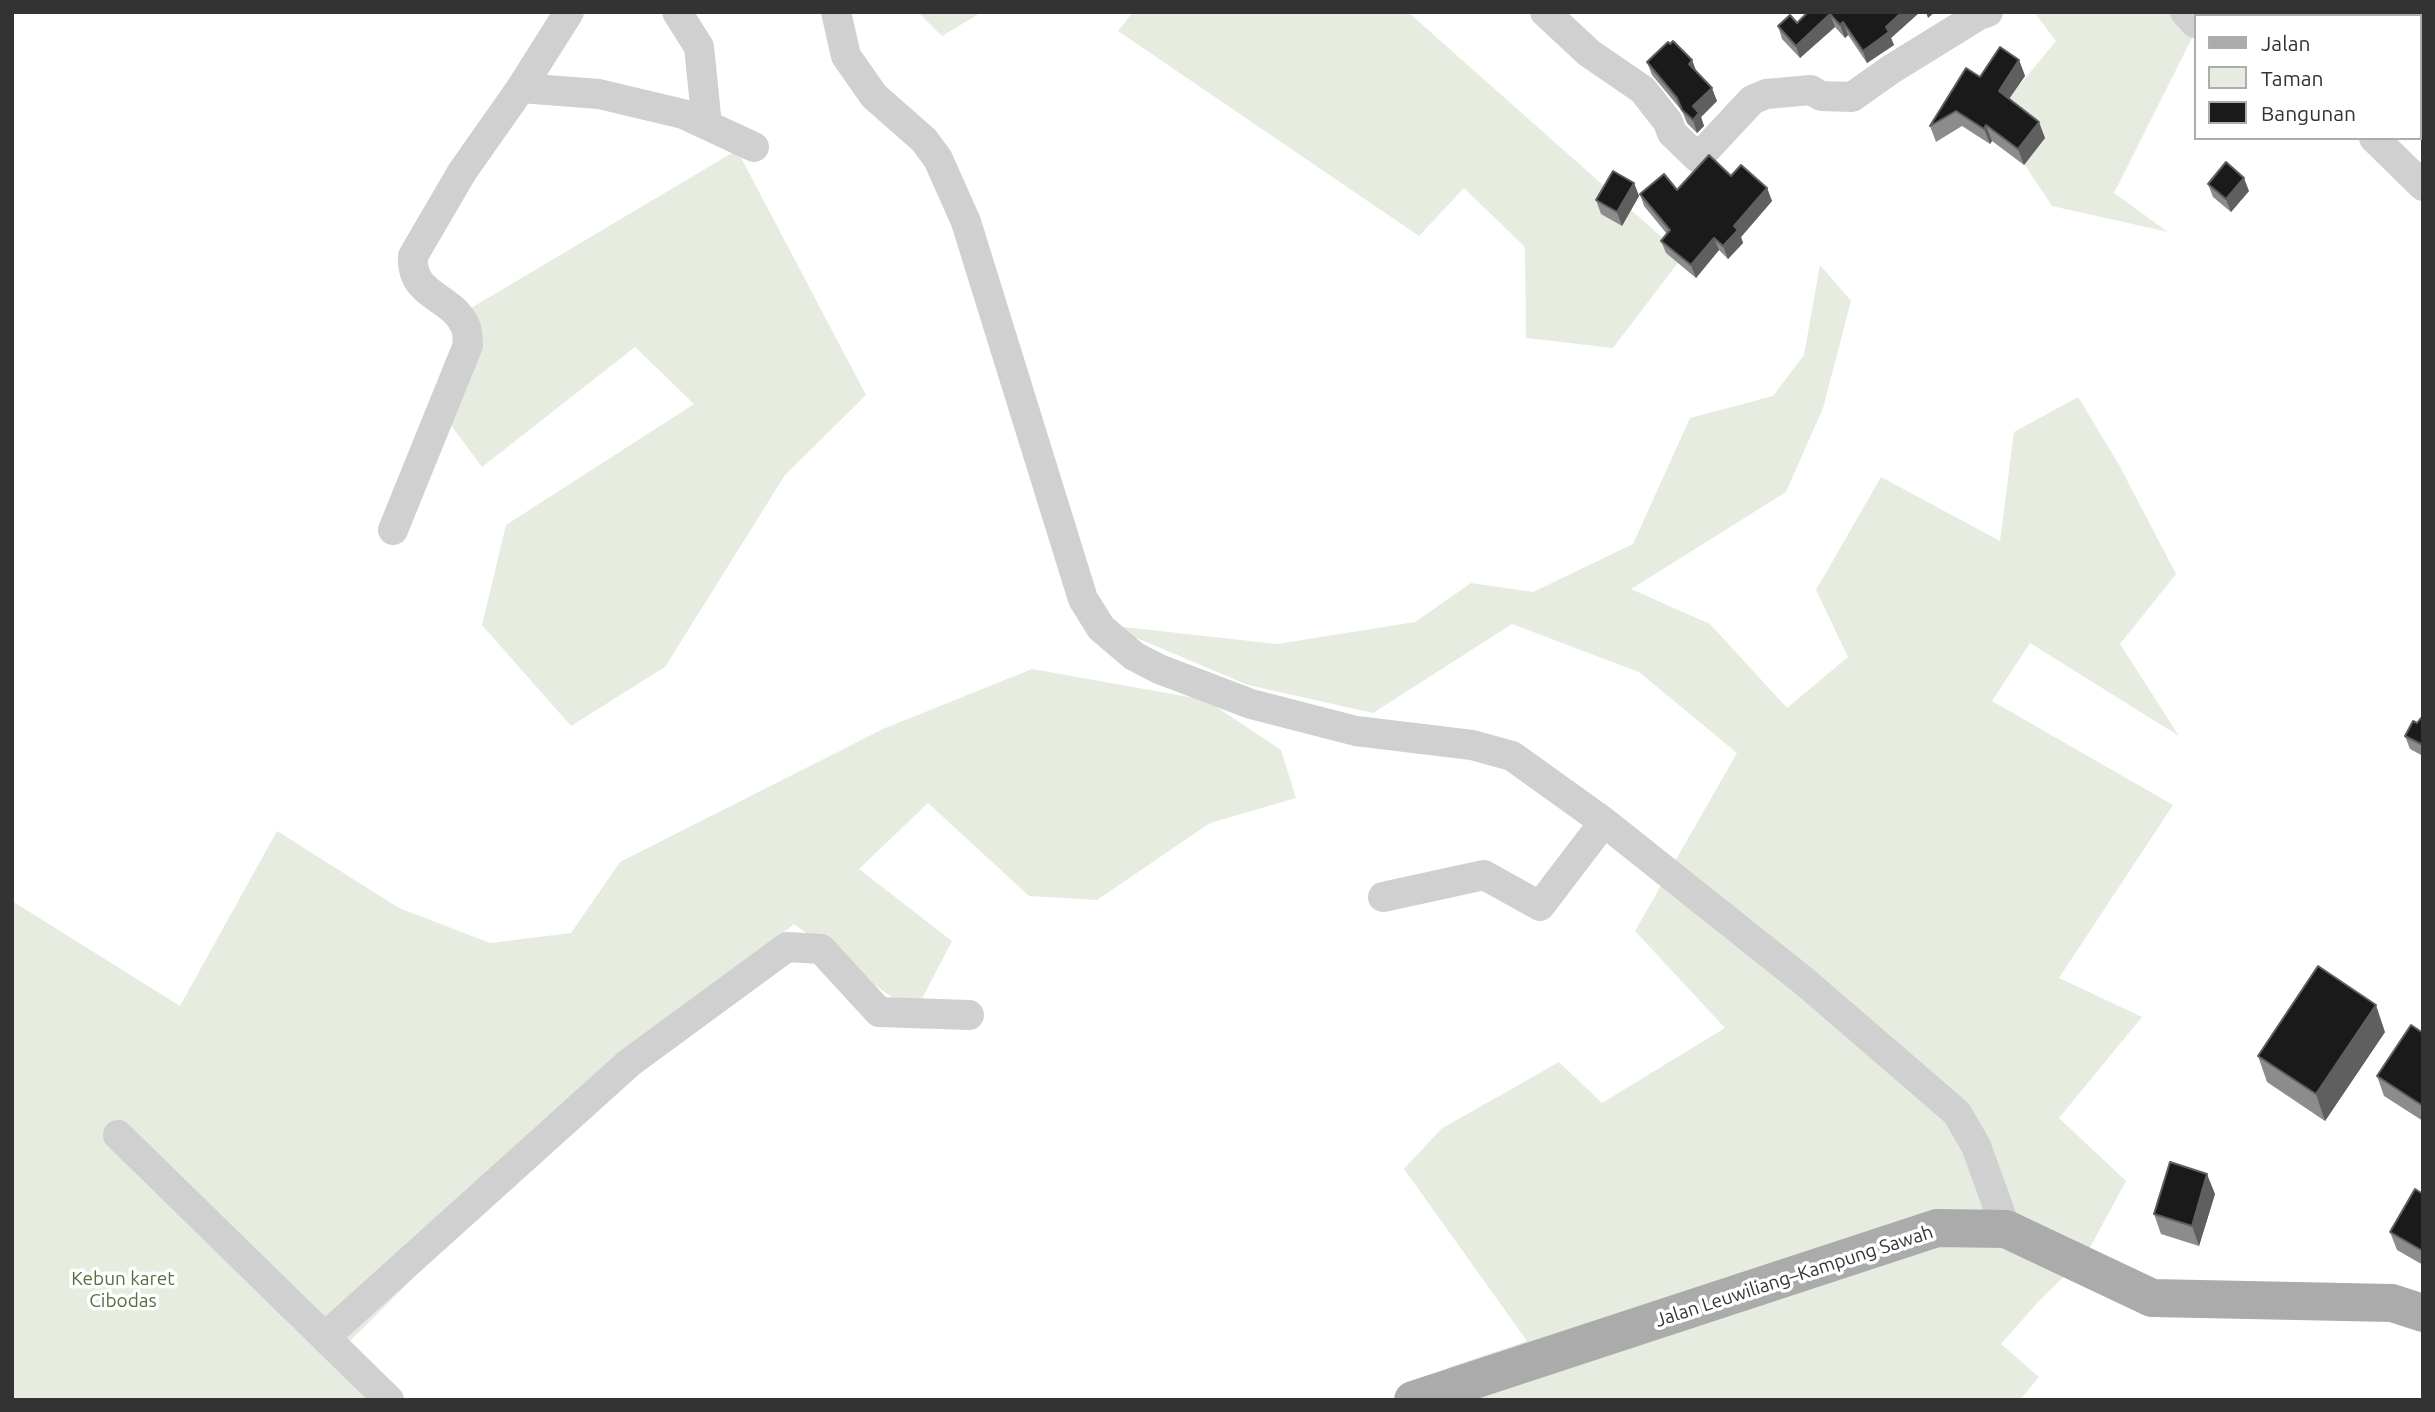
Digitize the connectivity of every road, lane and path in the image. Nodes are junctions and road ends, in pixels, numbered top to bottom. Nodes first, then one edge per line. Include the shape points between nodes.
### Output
1 (569, 12) edge
2 (677, 12) edge
3 (836, 12) edge
4 (1545, 12) edge
5 (1988, 12) edge
6 (521, 88) junction
7 (707, 125) junction
8 (2376, 140) edge
9 (754, 147) dead end
10 (2423, 186) edge
11 (393, 530) dead end
12 (1604, 822) junction
13 (1383, 897) dead end
14 (969, 1015) dead end
15 (118, 1135) dead end
16 (2006, 1229) junction
17 (2423, 1313) edge
18 (325, 1337) junction
19 (389, 1400) edge
20 (1413, 1400) edge

1 - 6 street
2 - 7 street via 699,47
3 - 12 street via 846,56 874,96 924,140 938,159 966,222 1083,599 1101,628 1158,669 1251,704 1356,731 1472,745 1512,757
4 - 5 street via 1588,53 1643,90 1672,133 1698,158 1752,100 1766,94 1811,90 1821,96 1852,97
6 - 7 street via 599,94 683,114
6 - 11 street via 413,256 412,271 423,288 449,305 466,327 468,345
7 - 9 street
8 - 10 street
12 - 13 street via 1540,906 1484,875
12 - 16 street via 1805,982 1957,1113 1976,1146
14 - 18 street via 879,1012 821,949 787,947 629,1063
15 - 18 street
16 - 17 main road, Jalan Leuwiliang–Kampung Sawah via 2152,1298 2392,1303
16 - 20 main road, Jalan Leuwiliang–Kampung Sawah via 1937,1228
18 - 19 street

